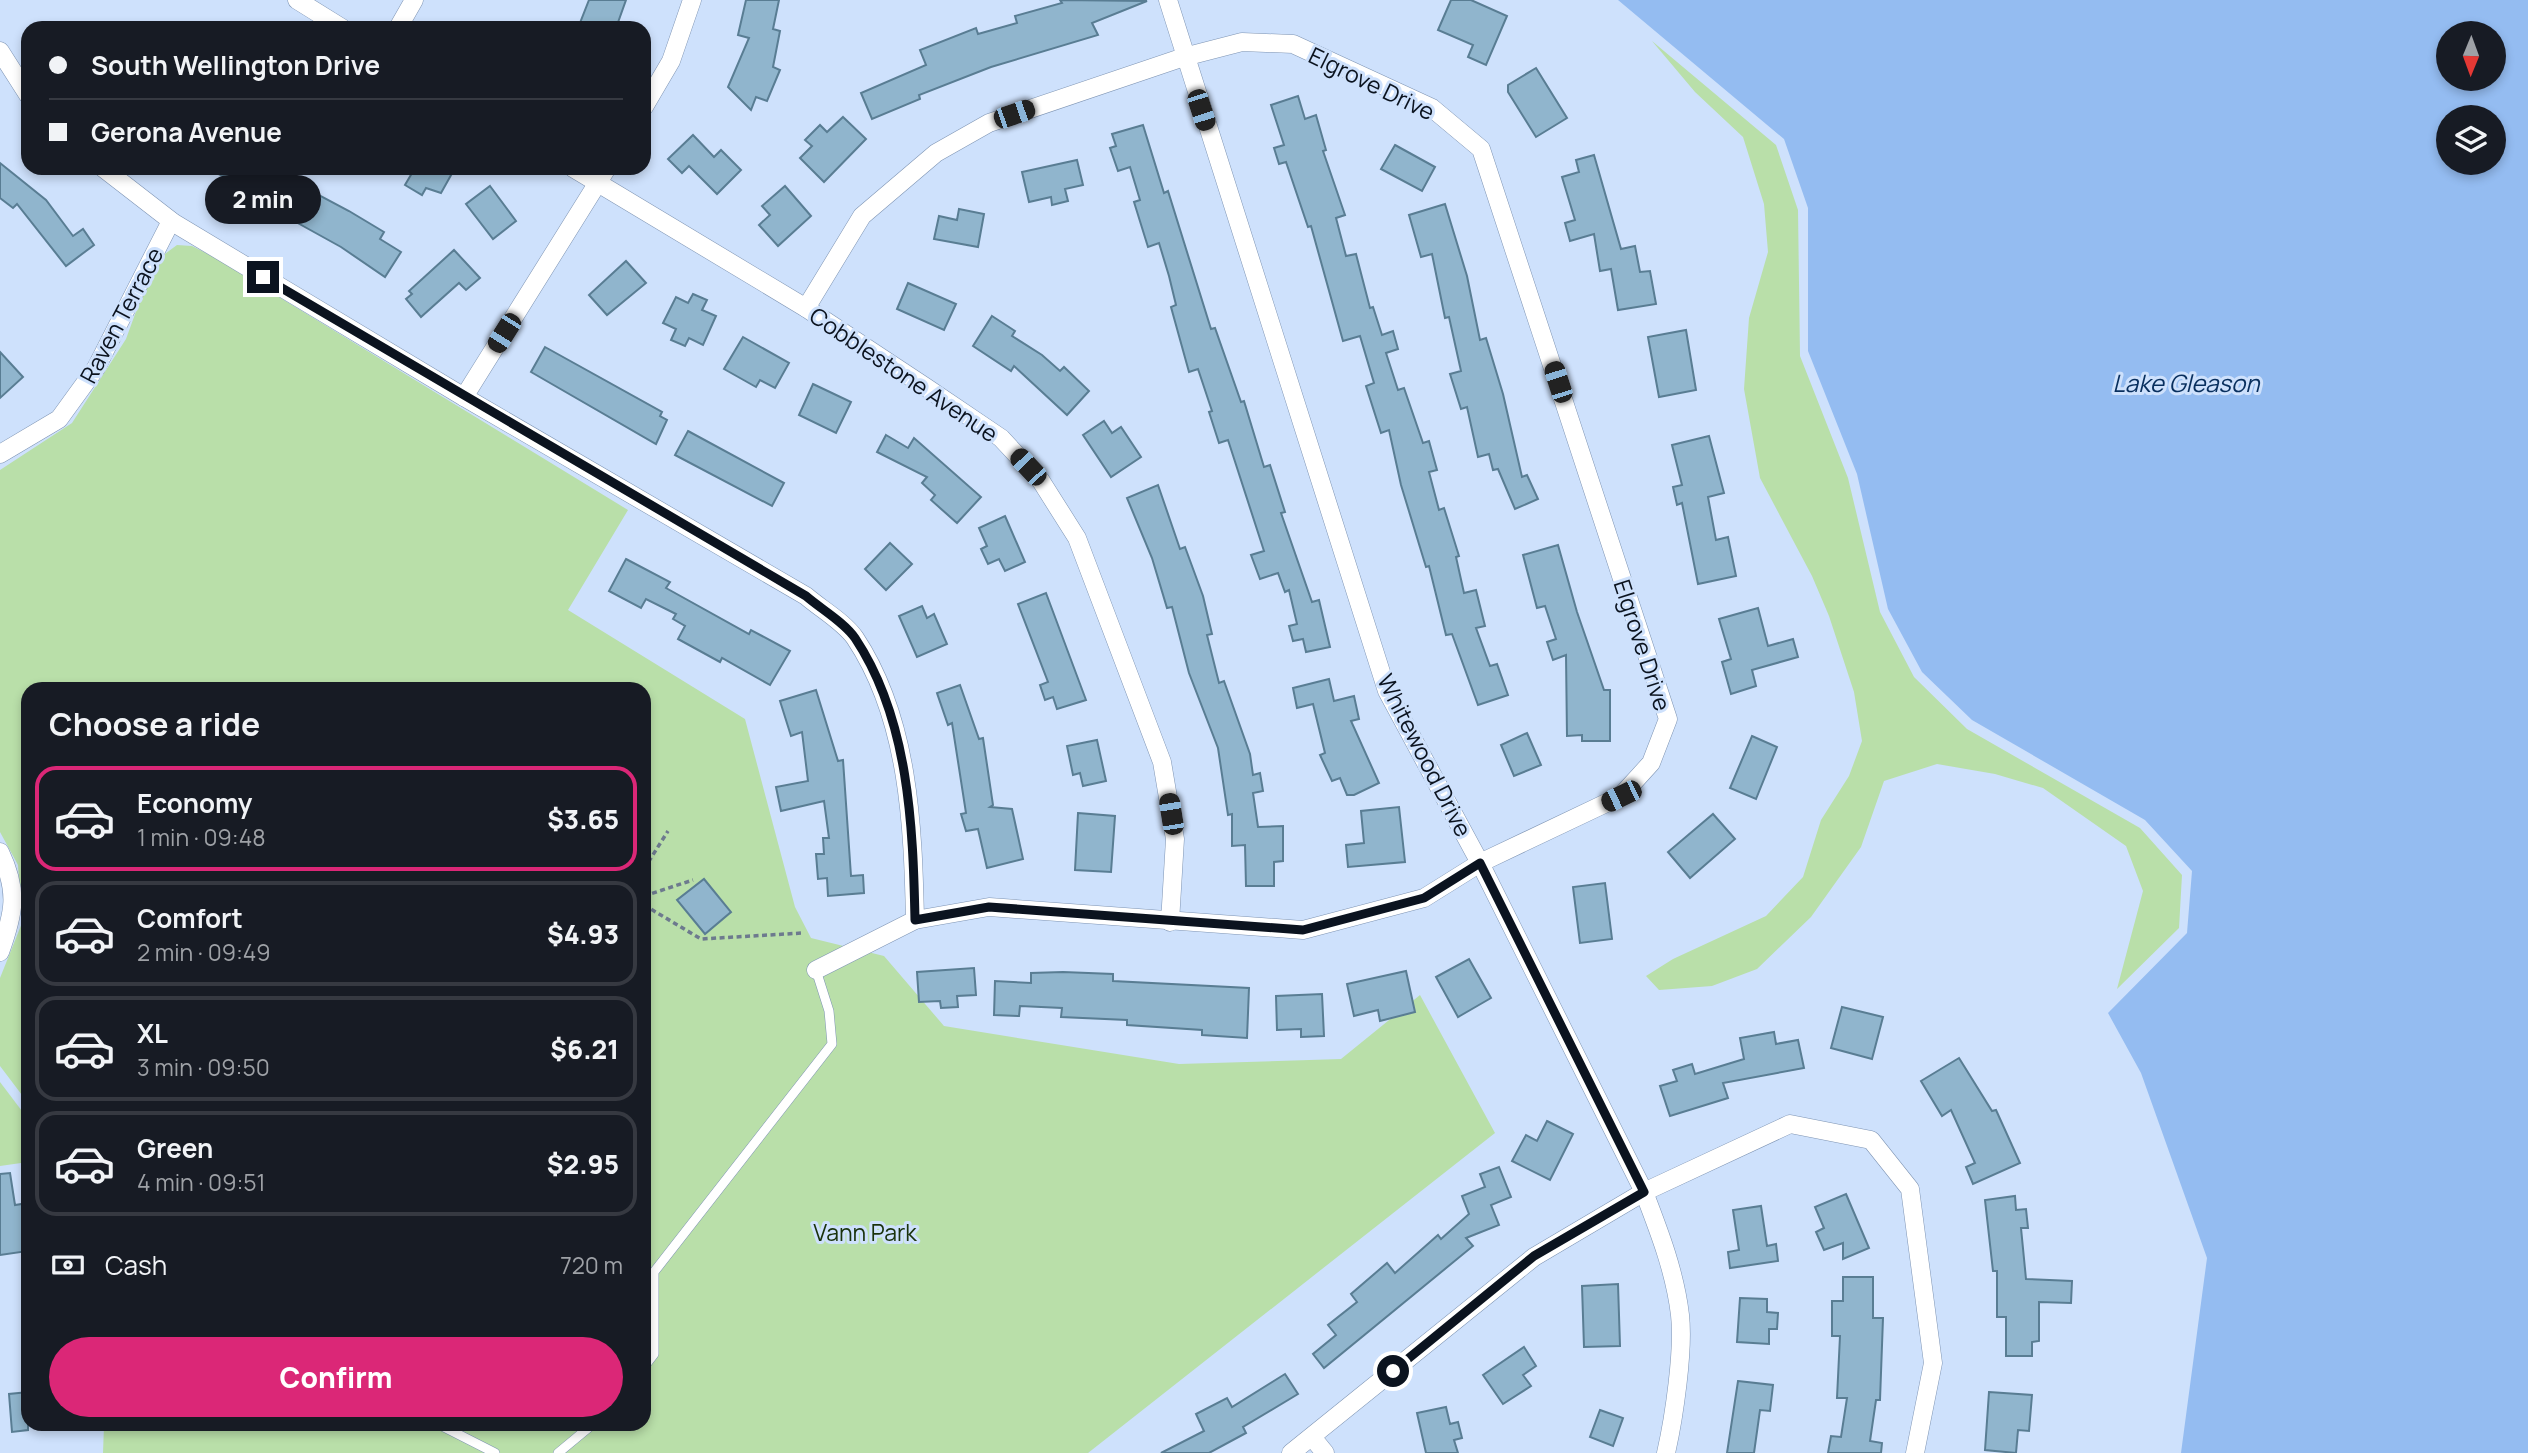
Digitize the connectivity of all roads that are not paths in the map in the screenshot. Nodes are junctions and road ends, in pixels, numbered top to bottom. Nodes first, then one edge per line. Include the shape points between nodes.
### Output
1 (297, 0) edge
2 (414, 0) edge
3 (692, 0) edge
4 (1167, 0) edge
5 (331, 21) edge
6 (402, 21) edge
7 (0, 51) edge
8 (1184, 57) junction
9 (21, 84) edge
10 (651, 95) edge
11 (112, 175) edge
12 (602, 176) edge
13 (171, 221) junction
14 (806, 308) junction
15 (464, 397) junction
16 (0, 454) edge
17 (0, 852) edge
18 (1480, 863) junction
19 (915, 920) junction
20 (1170, 922) junction
21 (0, 952) edge
22 (816, 970) joint
23 (1644, 1192) junction
24 (654, 1354) junction
25 (651, 1355) edge
26 (651, 1358) edge
27 (452, 1431) edge
28 (585, 1431) edge
29 (1312, 1437) junction
30 (495, 1453) edge
31 (558, 1453) edge
32 (1291, 1453) edge
33 (1325, 1453) edge
34 (1666, 1453) edge
35 (1915, 1453) edge

1 - 5 street
2 - 6 street
3 - 10 street via 671,61
4 - 8 street, Whitewood Drive
7 - 9 street
8 - 14 street, Elgrove Drive via 989,122 936,153 862,216
8 - 18 street, Whitewood Drive via 1387,691
8 - 18 street, Elgrove Drive via 1242,42 1293,44 1432,108 1481,149 1668,719 1651,763 1621,796
11 - 13 street
12 - 14 street, Cobblestone Avenue
12 - 15 street
13 - 15 street
13 - 16 street, Raven Terrace via 96,368 59,419
14 - 20 street, Cobblestone Avenue via 1001,439 1041,481 1077,538 1163,762 1175,839
15 - 19 street via 806,596 853,636 883,691 905,777 913,834
17 - 21 street via 15,913
18 - 20 street, Elgrove Drive via 1424,898 1303,930
18 - 23 street, Whitewood Drive
19 - 20 street, Elgrove Drive via 989,907
19 - 22 street, Elgrove Drive
22 - 24 lane via 829,1011 832,1044 654,1272
23 - 29 street via 1534,1256
23 - 34 street, Whitewood Drive via 1663,1241 1680,1316 1674,1420
23 - 35 street via 1790,1124 1871,1140 1910,1189 1933,1363
24 - 25 lane
24 - 26 lane
27 - 30 lane
28 - 31 lane
29 - 32 street
29 - 33 street

